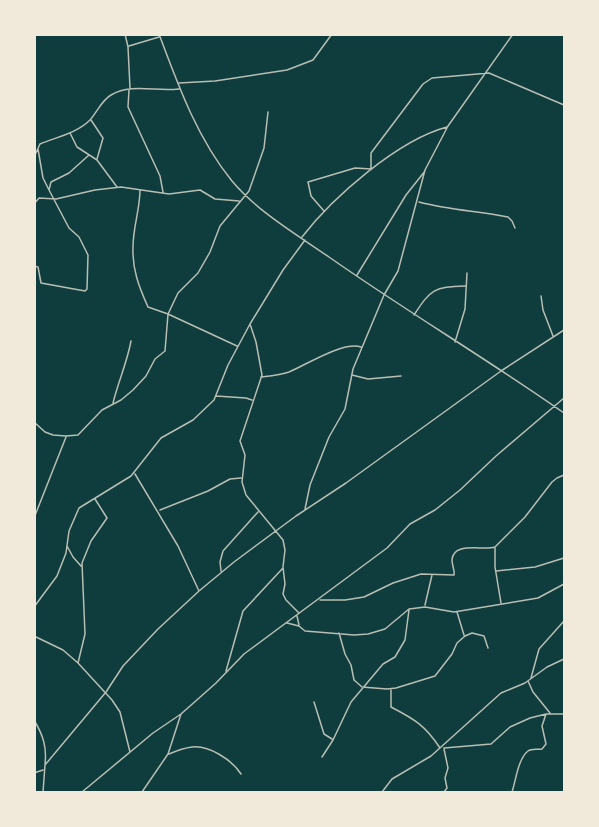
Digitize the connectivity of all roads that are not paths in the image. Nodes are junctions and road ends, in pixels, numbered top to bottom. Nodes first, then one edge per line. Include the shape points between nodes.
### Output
1 (125, 34) edge
2 (332, 34) edge
3 (513, 34) edge
4 (160, 36) edge
5 (128, 47) junction
6 (484, 73) junction
7 (178, 83) junction
8 (130, 89) junction
9 (180, 89) junction
10 (564, 105) edge
11 (268, 112) dead end
12 (90, 119) junction
13 (448, 126) junction
14 (70, 133) junction
15 (38, 148) junction
16 (89, 155) junction
17 (34, 157) edge
18 (97, 160) junction
19 (372, 169) junction
20 (425, 170) junction
21 (43, 178) junction
22 (51, 182) junction
23 (117, 188) junction
24 (49, 190) junction
25 (140, 190) junction
26 (163, 193) junction
27 (245, 195) junction
28 (54, 199) junction
29 (240, 201) junction
30 (417, 201) junction
31 (34, 204) edge
32 (325, 211) junction
33 (514, 228) dead end
34 (302, 238) junction
35 (305, 240) junction
36 (34, 266) edge
37 (467, 273) dead end
38 (357, 276) junction
39 (466, 286) junction
40 (384, 295) junction
41 (541, 296) dead end
42 (168, 314) junction
43 (414, 315) junction
44 (250, 324) junction
45 (564, 330) edge
46 (553, 337) junction
47 (131, 341) dead end
48 (455, 342) junction
49 (237, 346) junction
50 (362, 347) junction
51 (501, 371) junction
52 (351, 375) junction
53 (401, 376) dead end
54 (261, 377) junction
55 (216, 396) junction
56 (564, 398) edge
57 (253, 401) junction
58 (112, 404) junction
59 (554, 406) junction
60 (564, 413) edge
61 (34, 422) edge
62 (66, 436) junction
63 (135, 473) junction
64 (564, 476) edge
65 (242, 478) junction
66 (95, 498) junction
67 (158, 511) junction
68 (259, 511) junction
69 (305, 511) junction
70 (34, 518) edge
71 (277, 531) junction
72 (67, 546) junction
73 (495, 547) junction
74 (564, 558) edge
75 (82, 567) junction
76 (283, 567) junction
77 (496, 571) junction
78 (222, 572) junction
79 (432, 574) junction
80 (564, 584) edge
81 (200, 591) junction
82 (319, 600) junction
83 (501, 604) junction
84 (34, 607) edge
85 (425, 607) junction
86 (409, 609) junction
87 (457, 612) junction
88 (298, 615) junction
89 (564, 621) edge
90 (286, 623) junction
91 (299, 626) junction
92 (339, 633) junction
93 (34, 636) edge
94 (465, 636) junction
95 (488, 648) dead end
96 (564, 659) edge
97 (78, 663) junction
98 (225, 672) junction
99 (529, 680) junction
100 (362, 687) junction
101 (391, 689) junction
102 (106, 692) junction
103 (314, 702) dead end
104 (181, 714) junction
105 (546, 714) junction
106 (551, 714) junction
107 (564, 714) edge
108 (34, 720) edge
109 (333, 740) junction
110 (443, 747) junction
111 (131, 753) junction
112 (168, 754) junction
113 (322, 757) dead end
114 (45, 765) junction
115 (44, 769) junction
116 (34, 773) edge
117 (241, 774) dead end
118 (43, 792) edge
119 (82, 792) edge
120 (142, 792) edge
121 (382, 792) edge
122 (444, 792) edge
123 (512, 792) edge

1 - 5 street
2 - 7 street via 313,60 287,70
3 - 6 street
4 - 5 street
4 - 7 street
5 - 8 street
6 - 10 street via 495,74
6 - 13 street
6 - 19 street via 427,81 371,153
7 - 9 street
8 - 9 street
8 - 12 street via 109,96
8 - 26 street via 128,107 160,176
9 - 27 street via 218,163
11 - 27 street via 262,154
12 - 14 street
12 - 18 street via 103,138
13 - 19 street via 417,138
13 - 20 street
14 - 15 street
14 - 16 street via 77,147
15 - 17 street
15 - 21 street
16 - 18 street
16 - 22 street via 69,173
18 - 23 street
19 - 32 street
19 - 32 street via 352,168 308,182 311,196
20 - 30 street
20 - 38 street
21 - 22 street
21 - 24 street
22 - 24 street
23 - 25 street
23 - 28 street
24 - 28 street
25 - 26 street
25 - 42 street via 133,249 136,278 148,307
26 - 29 street via 200,190 215,199
27 - 29 street
27 - 34 street
28 - 31 street via 39,198
28 - 36 street via 88,255 87,289 41,283 38,267
29 - 42 street via 220,226 198,273 178,292
30 - 33 street via 508,217
30 - 40 street via 398,271
32 - 34 street
34 - 35 street
35 - 38 street
35 - 44 street
37 - 39 street
38 - 40 street
39 - 43 street via 432,291
39 - 48 street via 464,315
40 - 43 street
40 - 50 street
41 - 46 street
42 - 49 street
42 - 58 street via 165,351 133,390
43 - 48 street
44 - 49 street
44 - 54 street
45 - 46 street
46 - 51 street
47 - 58 street
48 - 51 street
49 - 55 street
50 - 52 street
50 - 54 street via 354,345 288,372
51 - 59 street
51 - 69 street
52 - 53 street via 368,379
52 - 69 street via 345,410 310,485
54 - 57 street
55 - 57 street
55 - 63 street via 196,417 161,438
56 - 59 street
57 - 65 street via 240,441 245,455
58 - 62 street via 80,433
59 - 60 street
59 - 82 street via 460,490 410,524 387,548
61 - 62 street via 45,432
62 - 70 street
63 - 66 street
63 - 67 street
64 - 73 street via 552,482
65 - 67 street via 230,479
65 - 68 street via 246,495
66 - 72 street via 78,510
66 - 75 street via 107,518 89,546
67 - 81 street
68 - 71 street
68 - 78 street via 223,551
69 - 71 street
71 - 76 street via 284,545
71 - 78 street
72 - 75 street
72 - 84 street via 57,576
73 - 77 street
73 - 79 street via 460,549 452,560 454,575
74 - 77 street via 535,567
75 - 97 street via 84,634
76 - 88 street via 284,597
76 - 98 street via 243,611
77 - 83 street
78 - 81 street
79 - 82 street via 393,583 364,597
79 - 85 street
80 - 83 street via 538,598
81 - 102 street via 123,666
82 - 88 street
83 - 87 street
85 - 86 street
85 - 87 street
86 - 92 street via 379,632
86 - 100 street via 405,640 395,657 382,664
87 - 94 street
88 - 90 street
88 - 91 street
89 - 99 street via 539,649
90 - 91 street
90 - 98 street
91 - 92 street via 305,631
92 - 100 street via 353,677
93 - 97 street via 63,650
94 - 95 street via 484,636
94 - 101 street via 435,676
96 - 99 street
97 - 102 street
98 - 104 street
99 - 106 street via 533,692
99 - 110 street via 501,693
100 - 101 street
100 - 109 street
101 - 110 street via 391,707 424,725
102 - 111 street via 120,712
102 - 114 street
103 - 109 street via 324,734
104 - 111 street
104 - 112 street
105 - 106 street
105 - 110 street via 510,727 493,743
105 - 123 street via 542,726 546,744 542,749 527,752
106 - 107 street
108 - 114 street via 46,749
109 - 113 street
110 - 121 street via 392,779
110 - 122 street via 448,768
111 - 119 street
112 - 117 street via 200,747 234,764
112 - 120 street
114 - 115 street
115 - 116 street
115 - 118 street

